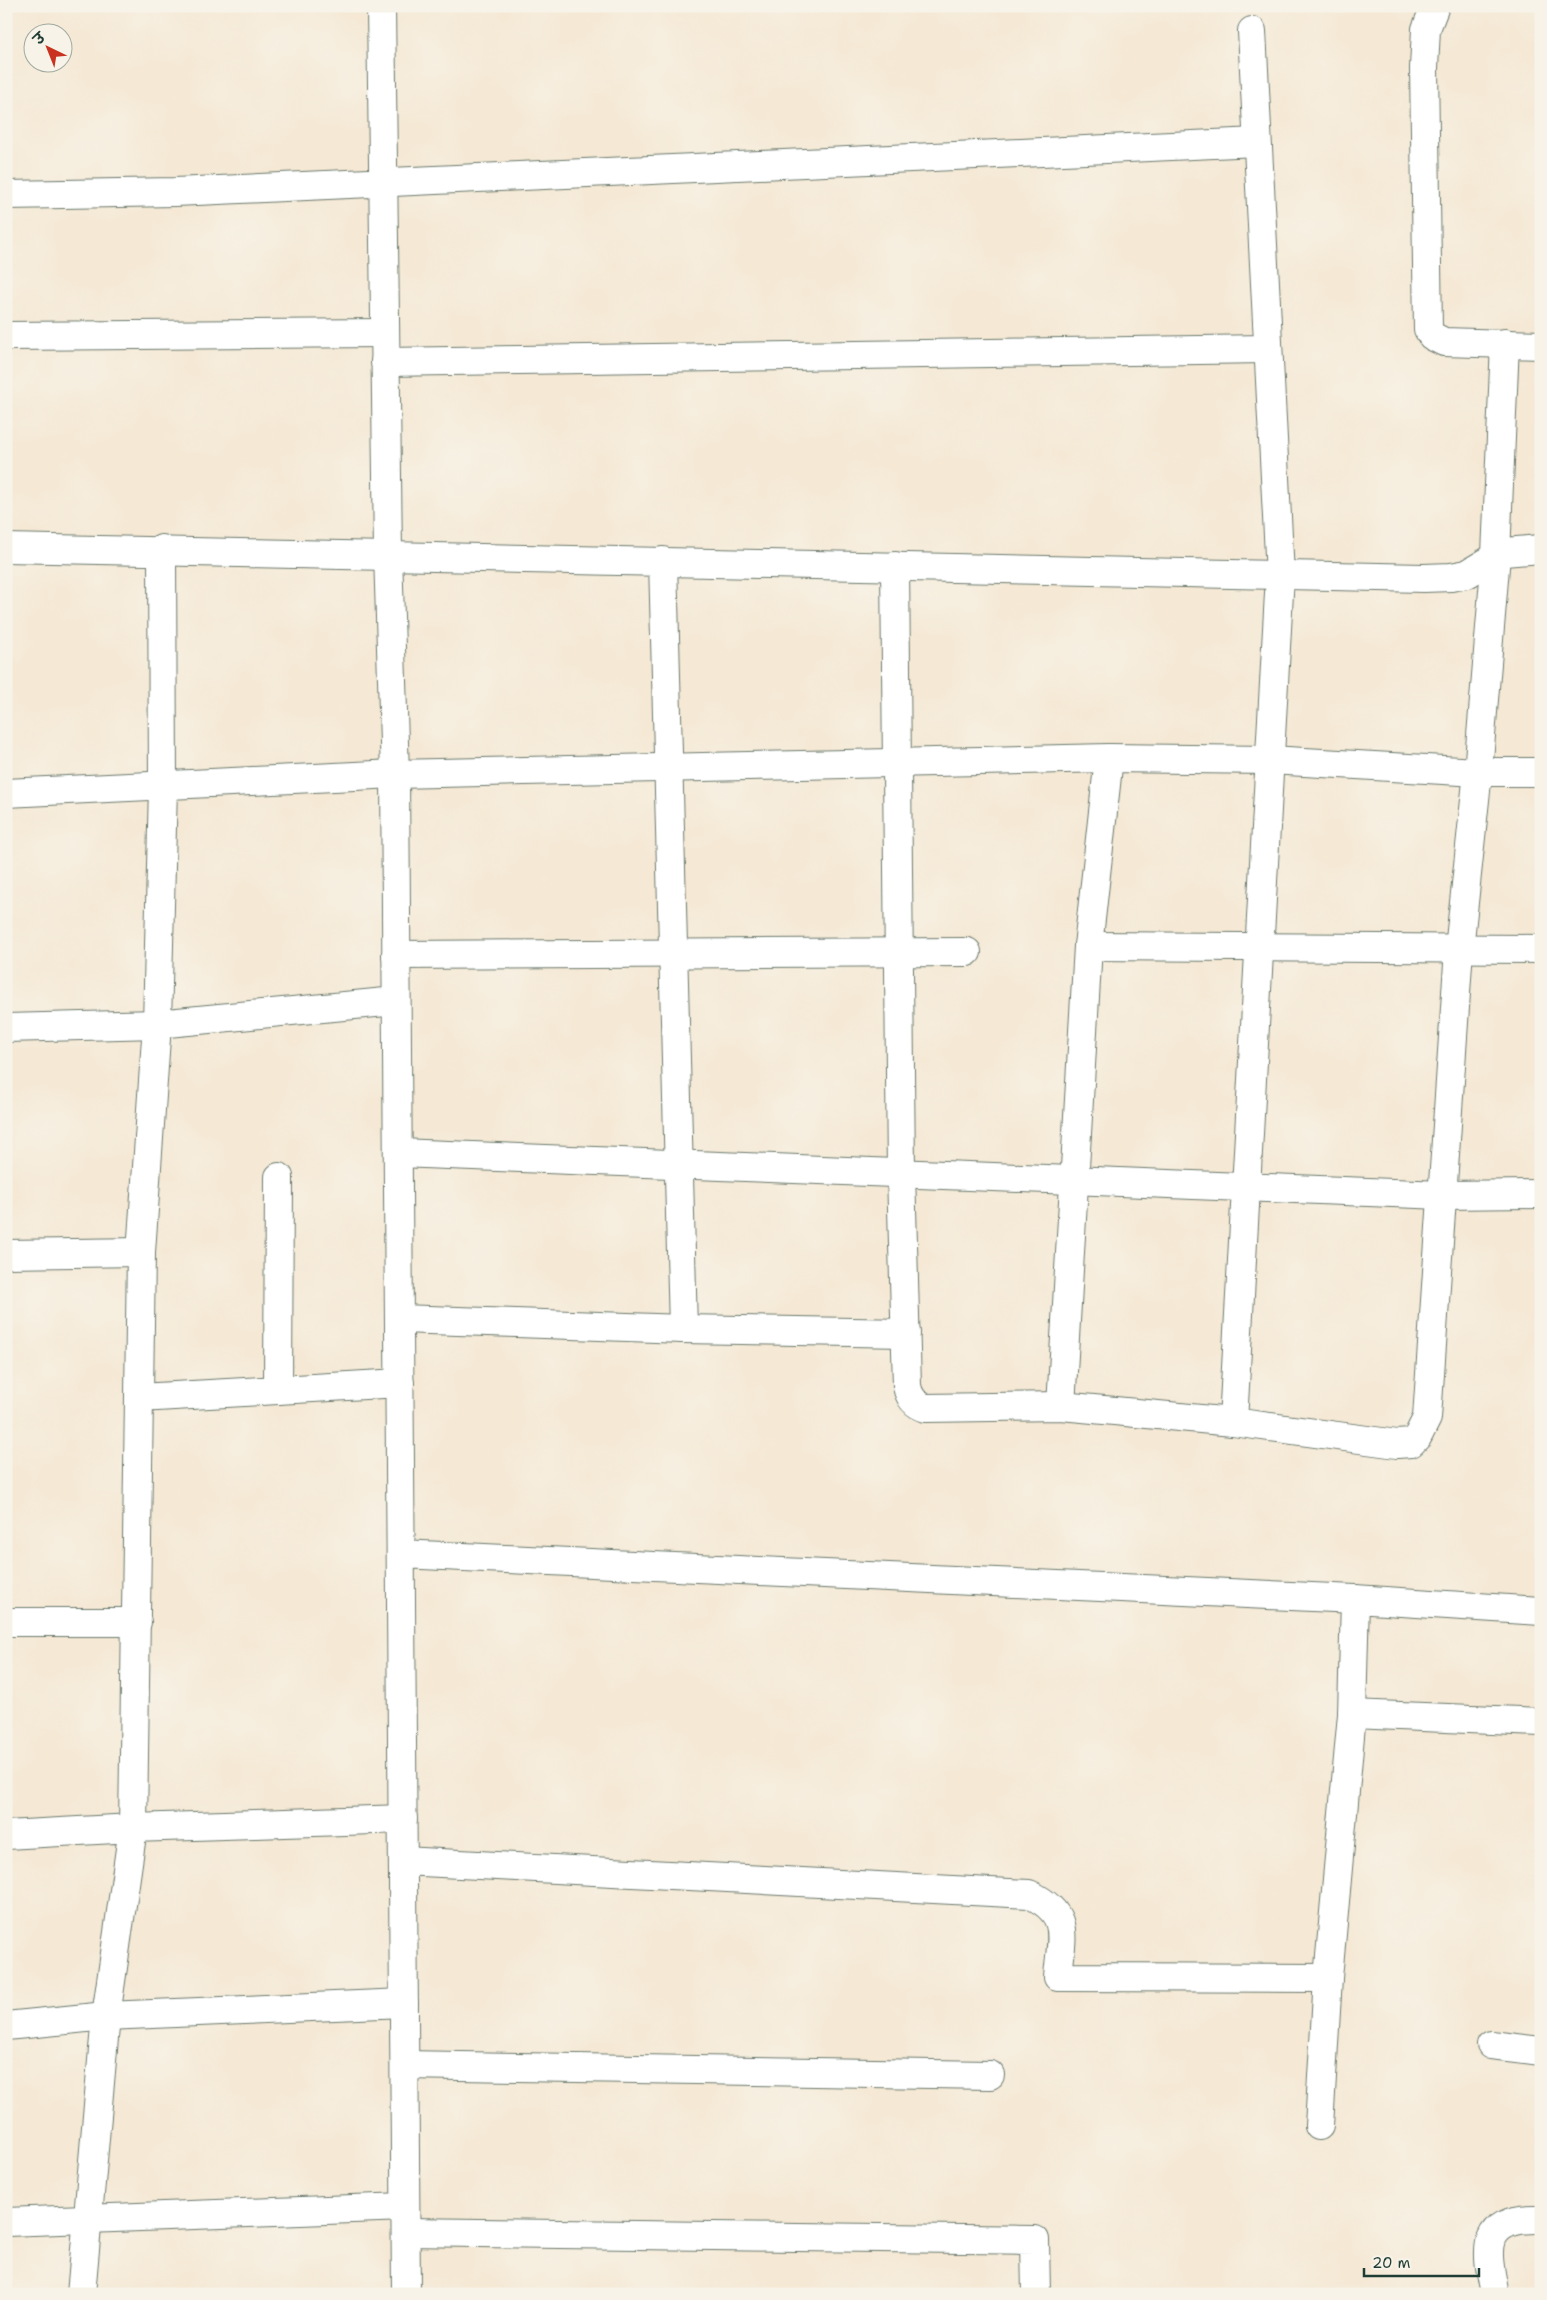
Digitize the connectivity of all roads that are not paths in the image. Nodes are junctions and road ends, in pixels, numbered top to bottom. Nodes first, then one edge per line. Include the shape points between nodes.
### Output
1 (381, 6) edge
2 (1435, 6) edge
3 (1252, 31) dead end
4 (1257, 142) junction
5 (383, 183) junction
6 (6, 195) edge
7 (385, 333) junction
8 (6, 336) edge
9 (1505, 344) junction
10 (1541, 345) edge
11 (1268, 349) junction
12 (386, 362) junction
13 (6, 548) edge
14 (162, 549) junction
15 (1541, 549) edge
16 (388, 554) junction
17 (1496, 555) junction
18 (663, 561) junction
19 (895, 566) junction
20 (1280, 575) junction
21 (1109, 758) junction
22 (1270, 760) junction
23 (897, 763) junction
24 (668, 768) junction
25 (1478, 772) junction
26 (1541, 772) edge
27 (395, 774) junction
28 (163, 787) junction
29 (6, 793) edge
30 (1088, 946) junction
31 (1259, 948) junction
32 (1458, 948) junction
33 (1541, 949) edge
34 (899, 952) junction
35 (967, 952) dead end
36 (673, 953) junction
37 (396, 955) junction
38 (396, 1001) junction
39 (157, 1024) junction
40 (6, 1028) edge
41 (398, 1153) junction
42 (678, 1165) junction
43 (901, 1173) junction
44 (279, 1177) dead end
45 (1076, 1180) junction
46 (1246, 1187) junction
47 (1541, 1194) edge
48 (1442, 1195) junction
49 (141, 1252) junction
50 (6, 1254) edge
51 (400, 1319) junction
52 (683, 1329) junction
53 (906, 1333) junction
54 (400, 1383) junction
55 (278, 1390) junction
56 (139, 1398) junction
57 (1061, 1406) junction
58 (1233, 1422) junction
59 (401, 1554) junction
60 (1356, 1599) junction
61 (1541, 1611) edge
62 (6, 1622) edge
63 (137, 1622) junction
64 (1352, 1714) junction
65 (1541, 1722) edge
66 (403, 1819) junction
67 (133, 1828) junction
68 (6, 1835) edge
69 (403, 1861) junction
70 (1328, 1978) junction
71 (404, 2003) junction
72 (106, 2016) junction
73 (6, 2026) edge
74 (1491, 2045) dead end
75 (1541, 2051) edge
76 (405, 2064) junction
77 (990, 2075) dead end
78 (1319, 2126) dead end
79 (88, 2219) junction
80 (406, 2219) junction
81 (1541, 2219) edge
82 (6, 2222) edge
83 (81, 2294) edge
84 (406, 2294) edge
85 (1036, 2294) edge
86 (1495, 2294) edge

1 - 5 street
2 - 9 street via 1426,29 1424,68 1428,329 1432,336 1444,342
3 - 4 street
4 - 5 street
4 - 11 street
5 - 6 street
5 - 7 street
7 - 8 street
7 - 12 street
9 - 10 street
9 - 17 street
11 - 12 street
11 - 20 street
12 - 16 street
13 - 14 street
14 - 16 street
14 - 28 street
15 - 17 street via 1521,549
16 - 18 street
16 - 27 street
17 - 20 street via 1467,574 1451,577
17 - 25 street
18 - 19 street
18 - 24 street
19 - 20 street
19 - 23 street
20 - 22 street
21 - 22 street
21 - 23 street
21 - 30 street
22 - 25 street
22 - 31 street
23 - 24 street
23 - 34 street
24 - 27 street
24 - 36 street
25 - 26 street
25 - 32 street
27 - 28 street
27 - 37 street
28 - 29 street
28 - 39 street
30 - 31 street
30 - 45 street
31 - 32 street
31 - 46 street
32 - 33 street
32 - 48 street
34 - 35 street
34 - 36 street
34 - 43 street
36 - 37 street
36 - 42 street
37 - 38 street
38 - 39 street
38 - 41 street
39 - 40 street
39 - 49 street
41 - 42 street
41 - 51 street
42 - 43 street
42 - 52 street
43 - 45 street
43 - 53 street
44 - 55 street
45 - 46 street
45 - 57 street
46 - 48 street
46 - 58 street
47 - 48 street
48 - 58 street via 1427,1418 1418,1436 1411,1443 1397,1444
49 - 50 street
49 - 56 street
51 - 52 street
51 - 54 street
52 - 53 street
53 - 57 street via 907,1386 911,1398 920,1406
54 - 55 street
54 - 59 street
55 - 56 street
56 - 63 street
57 - 58 street
59 - 60 street
59 - 66 street
60 - 61 street
60 - 64 street
62 - 63 street
63 - 67 street
64 - 65 street
64 - 70 street
66 - 67 street
66 - 69 street
67 - 68 street
67 - 72 street
69 - 70 street via 1029,1894 1049,1904 1062,1926 1058,1977
69 - 71 street
70 - 78 street
71 - 72 street
71 - 76 street
72 - 73 street
72 - 79 street
74 - 75 street
76 - 77 street
76 - 80 street
79 - 80 street
79 - 82 street
79 - 83 street
80 - 84 street
80 - 85 street via 1035,2240
81 - 86 street via 1523,2218 1508,2222 1494,2235 1488,2259

